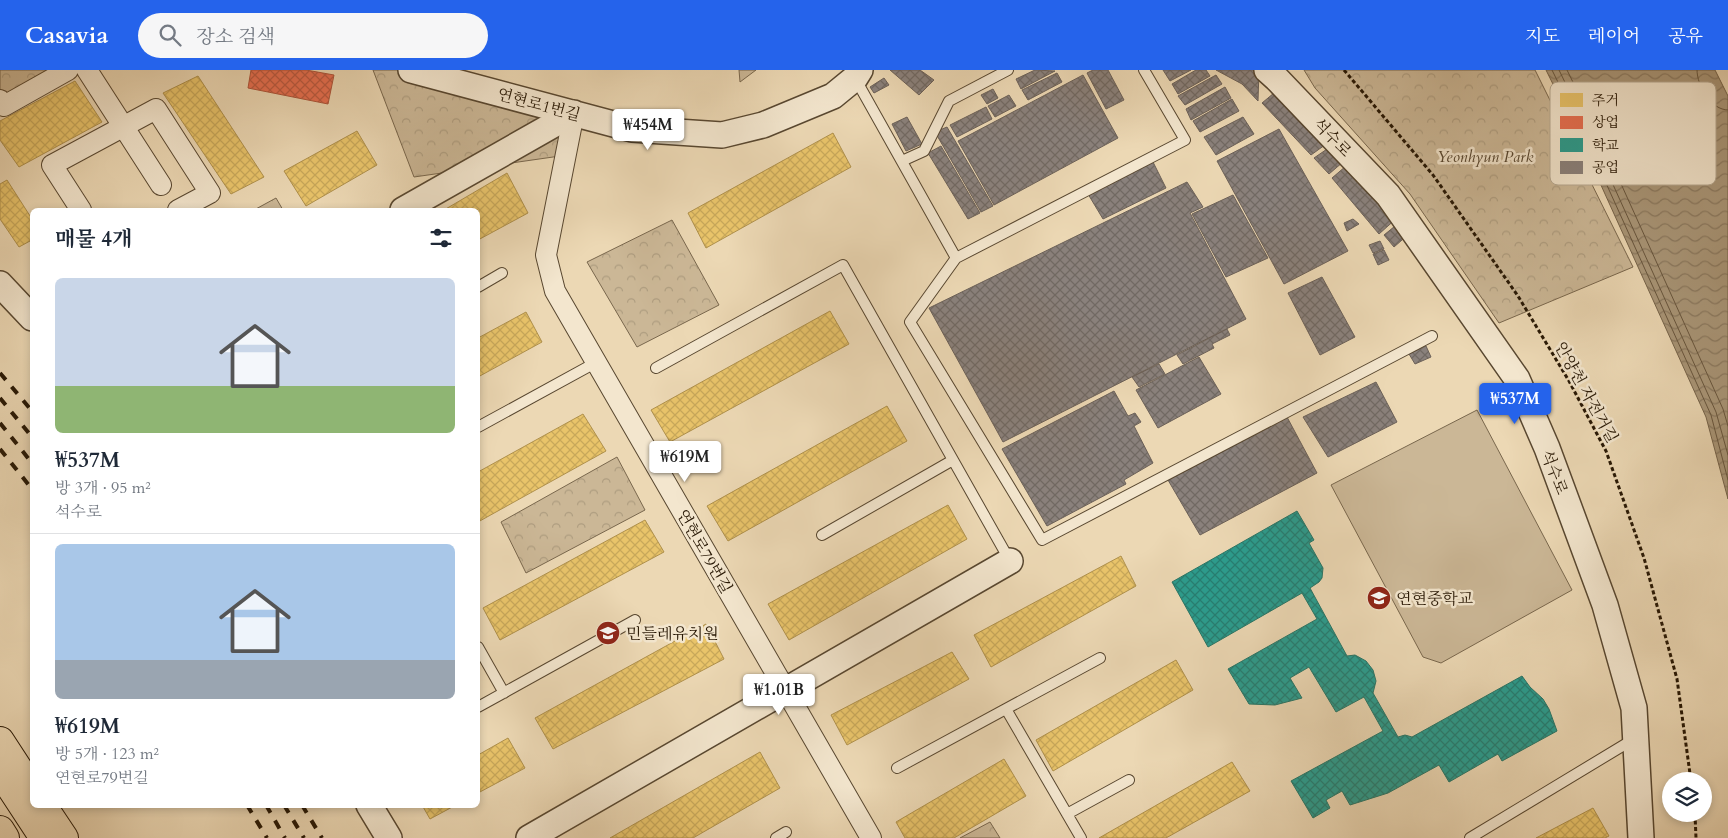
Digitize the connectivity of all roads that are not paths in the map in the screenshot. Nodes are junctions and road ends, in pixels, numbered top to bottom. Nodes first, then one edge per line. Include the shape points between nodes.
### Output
1 (68, 70) edge
2 (86, 70) edge
3 (411, 70) edge
4 (1008, 70) edge
5 (1144, 70) edge
6 (1267, 70) edge
7 (858, 74) edge
8 (0, 100) edge
9 (574, 113) junction
10 (123, 127) junction
11 (902, 161) junction
12 (161, 185) dead end
13 (80, 208) edge
14 (189, 208) edge
15 (407, 208) edge
16 (956, 258) junction
17 (502, 273) dead end
18 (0, 284) edge
19 (480, 286) edge
20 (30, 316) edge
21 (1432, 336) dead end
22 (595, 363) junction
23 (656, 368) dead end
24 (480, 426) edge
25 (953, 460) junction
26 (822, 535) dead end
27 (1010, 560) joint
28 (635, 620) dead end
29 (480, 651) edge
30 (1100, 658) dead end
31 (785, 689) junction
32 (504, 693) junction
33 (480, 706) edge
34 (1006, 709) junction
35 (1637, 737) junction
36 (0, 741) edge
37 (897, 768) dead end
38 (0, 771) edge
39 (1129, 780) dead end
40 (30, 787) edge
41 (44, 808) edge
42 (371, 808) edge
43 (1067, 814) junction
44 (0, 830) edge
45 (786, 832) dead end
46 (5, 838) edge
47 (44, 838) edge
48 (64, 838) edge
49 (389, 838) edge
50 (529, 838) edge
51 (776, 838) edge
52 (871, 838) edge
53 (1081, 838) edge
54 (1470, 838) edge
55 (1642, 838) edge

1 - 8 street via 4,106
2 - 10 street
3 - 9 street, 연현로1번길
4 - 11 lane via 949,101 924,152
5 - 16 lane via 1185,140
6 - 35 street, 석수로 via 1388,195 1517,379 1547,448 1606,605 1634,708
7 - 9 street, 연현로1번길 via 833,96 763,125 722,135 632,130
7 - 11 lane
9 - 15 street
9 - 22 street, 연현로79번길 via 546,255 555,291
10 - 12 street
10 - 13 street via 52,165
10 - 14 street via 156,109 210,192
11 - 16 lane
16 - 21 lane via 910,322 1042,540
17 - 19 lane
18 - 20 street
22 - 24 lane
22 - 31 street, 연현로79번길
23 - 25 lane via 843,265
25 - 26 lane
25 - 27 lane
27 - 31 street
28 - 32 lane
29 - 32 lane
30 - 34 lane
31 - 50 street
31 - 52 street, 연현로79번길
32 - 33 lane
34 - 37 lane
34 - 43 lane
35 - 54 lane
35 - 55 street, 석수로
36 - 40 main road
38 - 47 main road
39 - 43 lane
41 - 48 main road
42 - 49 street
43 - 53 lane
44 - 46 main road
45 - 51 lane

